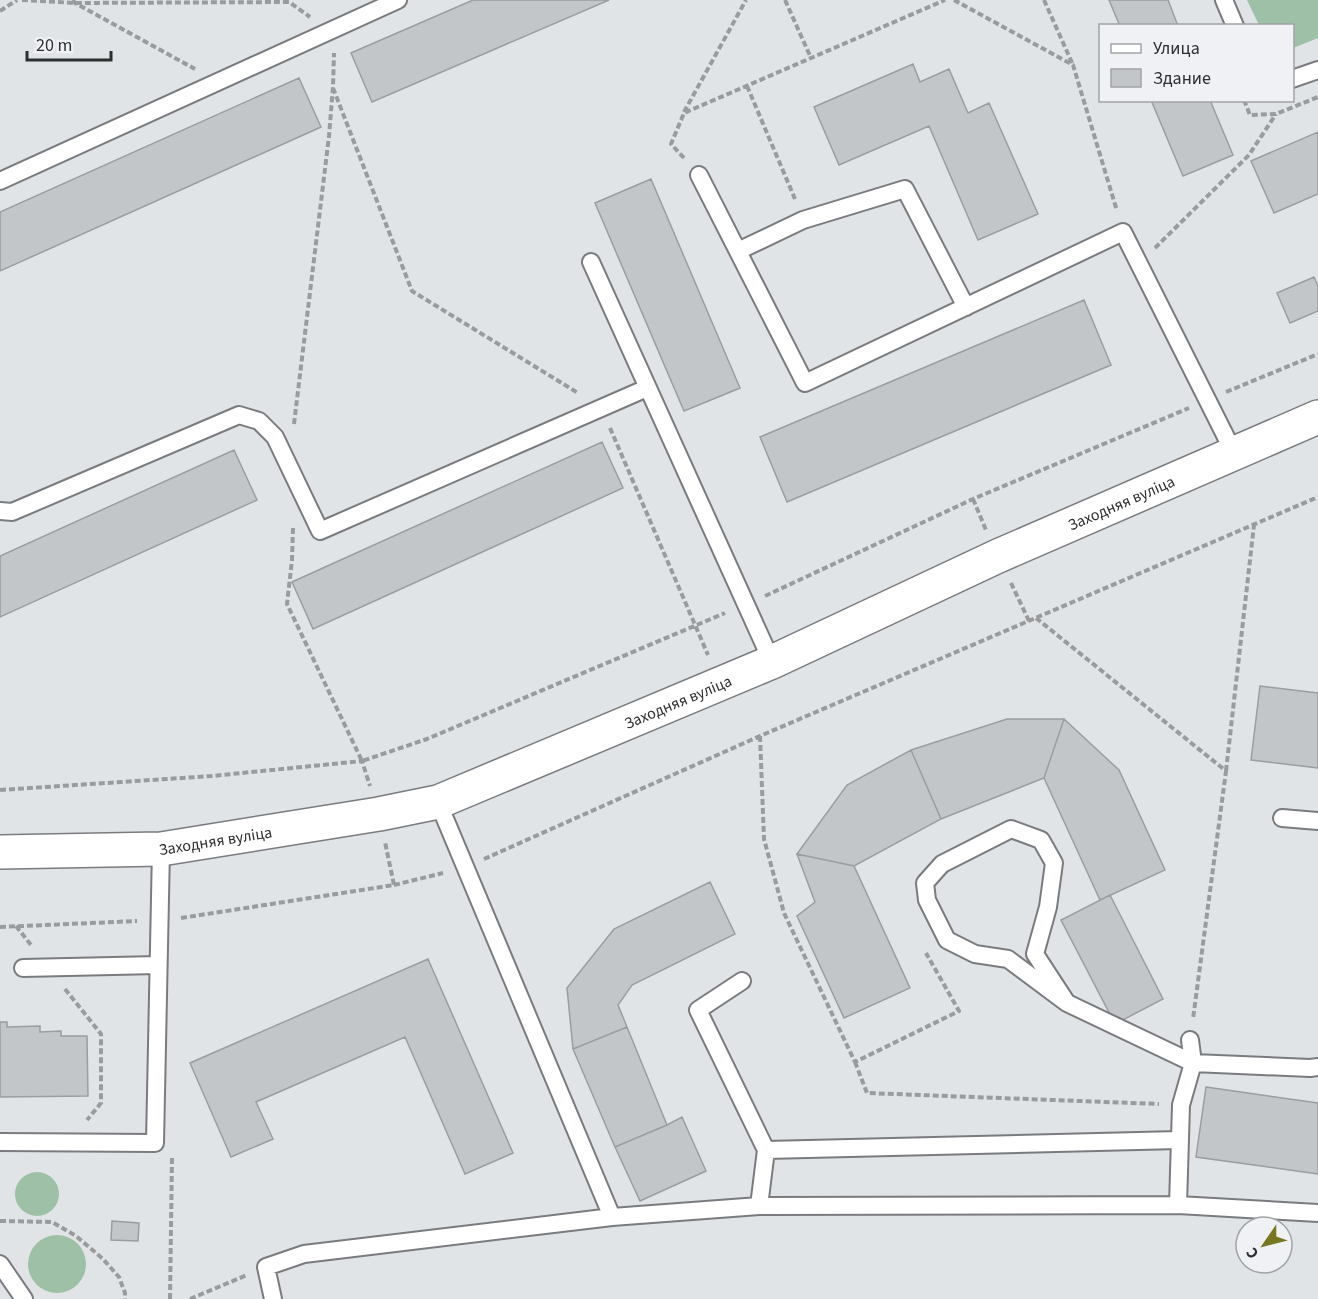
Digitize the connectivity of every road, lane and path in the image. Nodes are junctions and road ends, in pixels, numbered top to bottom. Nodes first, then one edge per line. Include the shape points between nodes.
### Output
1 (17, 0) edge
2 (73, 0) edge
3 (398, 0) edge
4 (746, 0) edge
5 (785, 0) edge
6 (945, 0) edge
7 (954, 0) edge
8 (1044, 0) edge
9 (1224, 0) edge
10 (0, 10) edge
11 (1234, 24) edge
12 (811, 58) junction
13 (1073, 65) junction
14 (1318, 70) edge
15 (1294, 79) edge
16 (218, 82) junction
17 (747, 86) junction
18 (333, 87) dead end
19 (1318, 97) edge
20 (1245, 102) edge
21 (684, 113) junction
22 (1276, 114) junction
23 (699, 175) joint
24 (0, 181) edge
25 (803, 220) junction
26 (1123, 232) junction
27 (738, 250) junction
28 (591, 262) dead end
29 (1139, 264) junction
30 (966, 307) junction
31 (647, 388) junction
32 (602, 408) junction
33 (1318, 417) edge
34 (1234, 453) junction
35 (1318, 497) edge
36 (0, 511) edge
37 (1254, 524) junction
38 (1036, 618) junction
39 (772, 662) junction
40 (720, 684) junction
41 (760, 736) junction
42 (1226, 771) junction
43 (438, 802) junction
44 (1282, 818) dead end
45 (1318, 821) edge
46 (161, 849) junction
47 (0, 852) edge
48 (466, 867) junction
49 (394, 885) dead end
50 (16, 926) dead end
51 (925, 950) dead end
52 (158, 965) junction
53 (48, 967) junction
54 (23, 968) dead end
55 (742, 981) dead end
56 (1067, 1003) junction
57 (1190, 1040) joint
58 (855, 1062) junction
59 (1193, 1063) junction
60 (1318, 1067) edge
61 (1180, 1105) junction
62 (85, 1122) dead end
63 (1179, 1140) junction
64 (0, 1142) edge
65 (766, 1150) junction
66 (1178, 1205) junction
67 (759, 1206) junction
68 (1318, 1214) edge
69 (612, 1217) junction
70 (0, 1221) edge
71 (0, 1264) edge
72 (266, 1267) junction
73 (24, 1299) edge
74 (125, 1299) edge
75 (190, 1299) edge
76 (273, 1299) edge

1 - 10 path
2 - 16 path
3 - 16 lane
4 - 21 path
5 - 12 path
6 - 12 path
7 - 13 path
8 - 13 path
9 - 11 lane
12 - 17 path
13 - 26 path
14 - 15 lane
16 - 24 lane
17 - 21 path
17 - 25 path
18 - 32 path via 412,291
19 - 22 path
20 - 22 path via 1250,116
21 - 23 path via 671,144
22 - 29 path via 1249,155
23 - 27 lane
25 - 27 lane
25 - 30 lane via 905,189
26 - 29 lane
26 - 30 lane
27 - 30 lane via 805,383
28 - 31 lane
29 - 34 lane
31 - 32 lane
31 - 39 lane
32 - 36 lane via 320,531 275,437 260,421 239,415 12,513
32 - 40 path
33 - 34 street, Заходняя вуліца
34 - 39 street, Заходняя вуліца via 998,556
35 - 37 path
37 - 38 path
37 - 42 path
38 - 41 path
38 - 42 path
39 - 40 street, Заходняя вуліца
40 - 43 street, Заходняя вуліца
41 - 48 path
41 - 58 path via 764,839 784,913
42 - 57 path
43 - 46 street, Заходняя вуліца
43 - 48 lane
44 - 45 lane
46 - 47 street, Заходняя вуліца
46 - 52 lane
48 - 49 path
48 - 69 lane
50 - 53 path
51 - 58 path via 959,1011
52 - 53 lane
52 - 64 lane via 155,1143
53 - 54 lane
53 - 62 path via 101,1034 101,1103
55 - 65 lane via 698,1010
56 - 56 lane via 1008,959 975,954 947,940 927,900 925,883 942,864 1011,829 1041,840 1054,863 1048,907 1035,954
56 - 59 lane
57 - 59 lane
58 - 61 path via 867,1093
59 - 60 lane
59 - 61 lane
61 - 63 lane
63 - 65 lane
63 - 66 lane
65 - 67 lane
66 - 67 lane
66 - 68 lane
67 - 69 lane
69 - 72 lane via 303,1254
70 - 74 path via 52,1222 76,1236 119,1277
71 - 73 lane
72 - 75 path
72 - 76 lane

